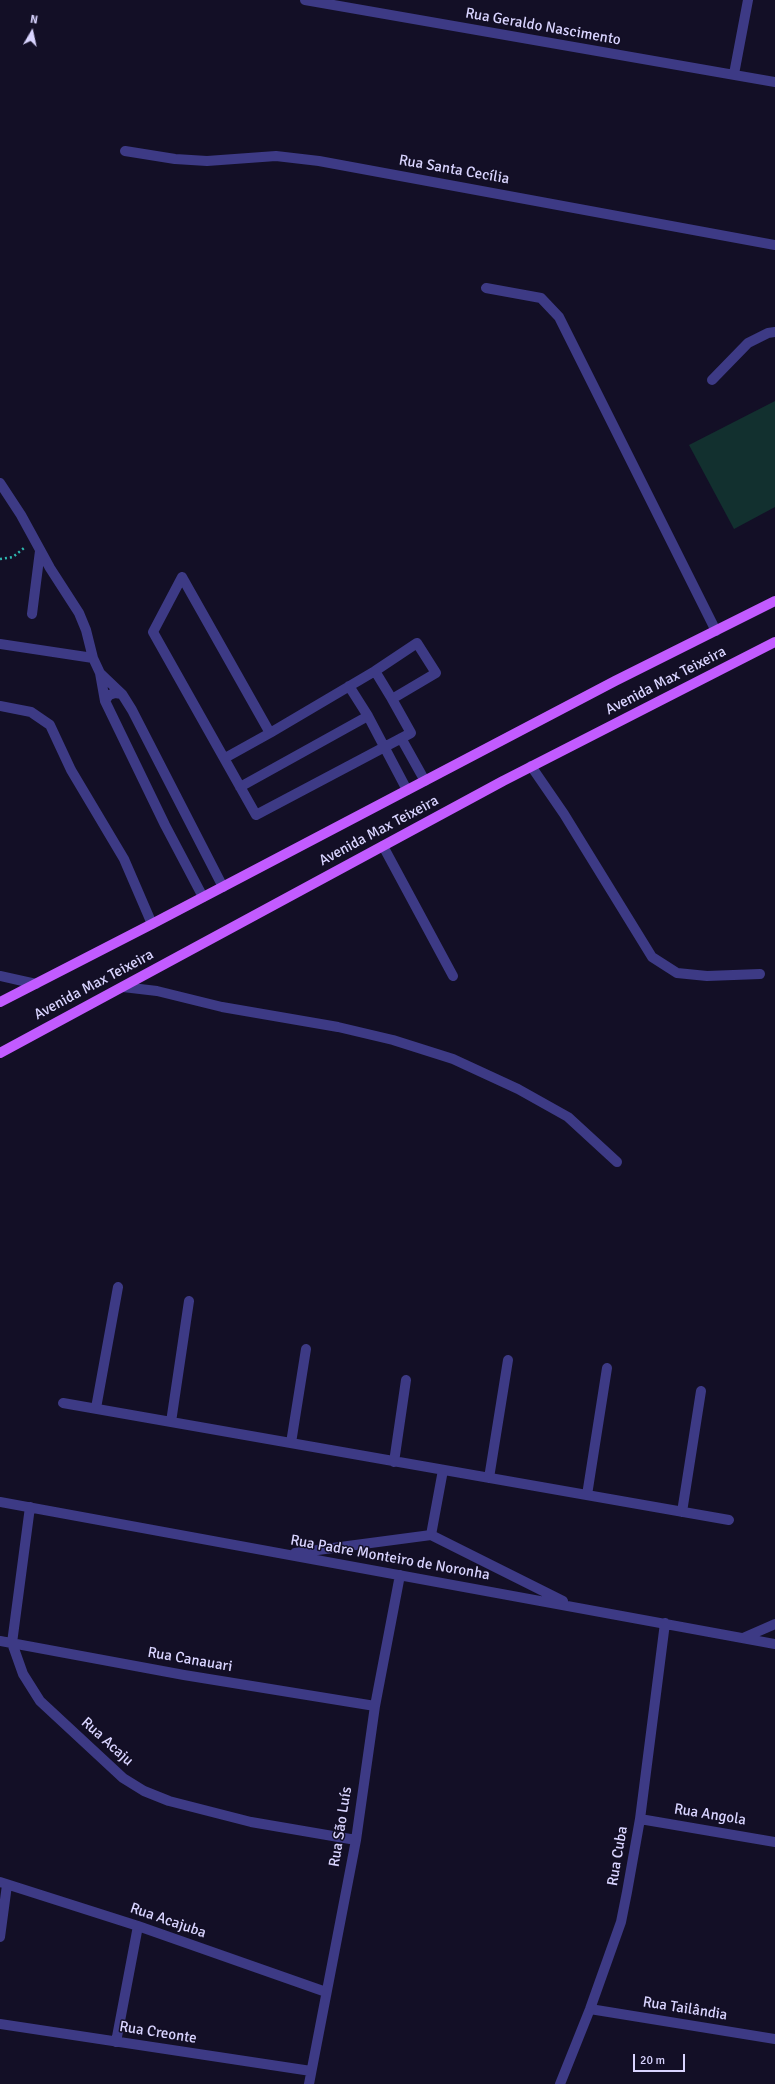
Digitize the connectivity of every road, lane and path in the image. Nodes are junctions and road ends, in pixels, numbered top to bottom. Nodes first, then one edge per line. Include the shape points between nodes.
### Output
1 (306, 0) edge
2 (748, 0) edge
3 (734, 74) junction
4 (775, 82) edge
5 (125, 151) dead end
6 (775, 244) edge
7 (486, 288) dead end
8 (775, 332) edge
9 (712, 380) dead end
10 (0, 484) edge
11 (34, 541) junction
12 (40, 551) junction
13 (0, 559) edge
14 (775, 601) edge
15 (32, 614) dead end
16 (716, 631) junction
17 (775, 642) edge
18 (0, 644) edge
19 (93, 658) junction
20 (375, 670) junction
21 (100, 673) junction
22 (349, 686) junction
23 (122, 694) junction
24 (392, 699) junction
25 (105, 701) junction
26 (0, 706) edge
27 (368, 716) junction
28 (270, 733) junction
29 (401, 738) junction
30 (384, 747) junction
31 (225, 758) junction
32 (531, 766) junction
33 (425, 780) junction
34 (240, 787) junction
35 (407, 790) junction
36 (382, 846) junction
37 (223, 887) junction
38 (203, 897) junction
39 (152, 924) junction
40 (760, 974) dead end
41 (0, 976) edge
42 (453, 976) dead end
43 (36, 984) junction
44 (123, 987) junction
45 (0, 1002) edge
46 (0, 1053) edge
47 (617, 1162) dead end
48 (118, 1287) dead end
49 (189, 1301) dead end
50 (306, 1349) dead end
51 (508, 1360) dead end
52 (607, 1368) dead end
53 (406, 1380) dead end
54 (701, 1391) dead end
55 (63, 1403) dead end
56 (96, 1408) junction
57 (172, 1422) junction
58 (291, 1443) junction
59 (394, 1462) junction
60 (443, 1470) junction
61 (489, 1478) junction
62 (587, 1495) junction
63 (0, 1502) edge
64 (30, 1507) junction
65 (682, 1512) junction
66 (729, 1520) dead end
67 (431, 1536) junction
68 (286, 1554) junction
69 (400, 1575) junction
70 (574, 1606) junction
71 (665, 1623) junction
72 (775, 1624) edge
73 (743, 1638) junction
74 (0, 1640) edge
75 (12, 1643) junction
76 (775, 1644) edge
77 (375, 1706) junction
78 (640, 1819) junction
79 (356, 1840) junction
80 (775, 1842) edge
81 (4, 1883) edge
82 (138, 1926) junction
83 (0, 1937) edge
84 (326, 1992) junction
85 (590, 2009) junction
86 (0, 2024) edge
87 (775, 2039) edge
88 (116, 2042) junction
89 (311, 2071) junction
90 (309, 2084) edge
91 (560, 2084) edge

1 - 3 street, Rua Geraldo Nascimento
2 - 3 street
3 - 4 street, Rua Geraldo Nascimento
5 - 6 street, Rua Santa Cecília via 207,161 276,156 319,161
7 - 16 street via 542,298 559,317
8 - 9 street via 768,332 748,343
10 - 11 street via 21,515
11 - 12 street
11 - 13 path via 13,557
12 - 15 street
12 - 19 street via 79,613
14 - 16 main road, Avenida Max Teixeira
16 - 33 main road, Avenida Max Teixeira
17 - 32 main road, Avenida Max Teixeira
18 - 19 street
19 - 21 street
20 - 22 street
20 - 24 street
20 - 24 street via 417,643 436,673
21 - 23 street
21 - 25 street
22 - 27 street
22 - 28 street
23 - 25 street via 109,695
23 - 37 street
24 - 29 street via 411,732
25 - 38 street
26 - 39 street via 31,712 50,725 71,770 124,859
27 - 30 street
27 - 34 street
28 - 31 street
28 - 31 street via 182,577 153,632
29 - 30 street
29 - 33 street
30 - 34 street via 256,815
30 - 35 street
31 - 34 street
32 - 36 main road, Avenida Max Teixeira
32 - 40 street via 564,814 652,957 677,972 707,976
33 - 35 main road, Avenida Max Teixeira
35 - 37 main road, Avenida Max Teixeira
36 - 42 street
36 - 44 main road, Avenida Max Teixeira
37 - 38 main road, Avenida Max Teixeira
38 - 39 main road, Avenida Max Teixeira
39 - 43 main road, Avenida Max Teixeira
41 - 43 street
43 - 45 main road, Avenida Max Teixeira
44 - 46 main road, Avenida Max Teixeira
44 - 47 street via 157,991 222,1007 338,1027 393,1040 453,1059 518,1089 568,1117
48 - 56 street
49 - 57 street
50 - 58 street
51 - 61 street
52 - 62 street
53 - 59 street
54 - 65 street
55 - 56 street
56 - 57 street
57 - 58 street
58 - 59 street
59 - 60 street
60 - 61 street
60 - 67 street
61 - 62 street
62 - 65 street
63 - 64 street, Rua Padre Monteiro de Noronha
64 - 68 street, Rua Padre Monteiro de Noronha
64 - 75 street, Rua Acaju
65 - 66 street
67 - 68 street
67 - 70 street
68 - 69 street, Rua Padre Monteiro de Noronha
69 - 70 street, Rua Padre Monteiro de Noronha
69 - 77 street, Rua São Luís
70 - 71 street, Rua Padre Monteiro de Noronha
71 - 73 street, Rua Padre Monteiro de Noronha
71 - 78 street, Rua Cuba
72 - 73 street
73 - 76 street, Rua Padre Monteiro de Noronha
74 - 75 street, Rua Canauari
75 - 77 street, Rua Canauari via 184,1676
75 - 79 street, Rua Acaju via 23,1674 40,1701 123,1778 144,1791 169,1801 250,1822
77 - 79 street, Rua São Luís
78 - 80 street, Rua Angola
78 - 85 street, Rua Cuba via 621,1922
79 - 84 street, Rua São Luís
81 - 82 street, Rua Acajuba
81 - 83 street
82 - 84 street, Rua Acajuba
82 - 88 street
84 - 89 street, Rua São Luís
85 - 87 street, Rua Tailândia
85 - 91 street, Rua Cuba
86 - 88 street, Rua Creonte
88 - 89 street, Rua Creonte
89 - 90 street, Rua São Luís

